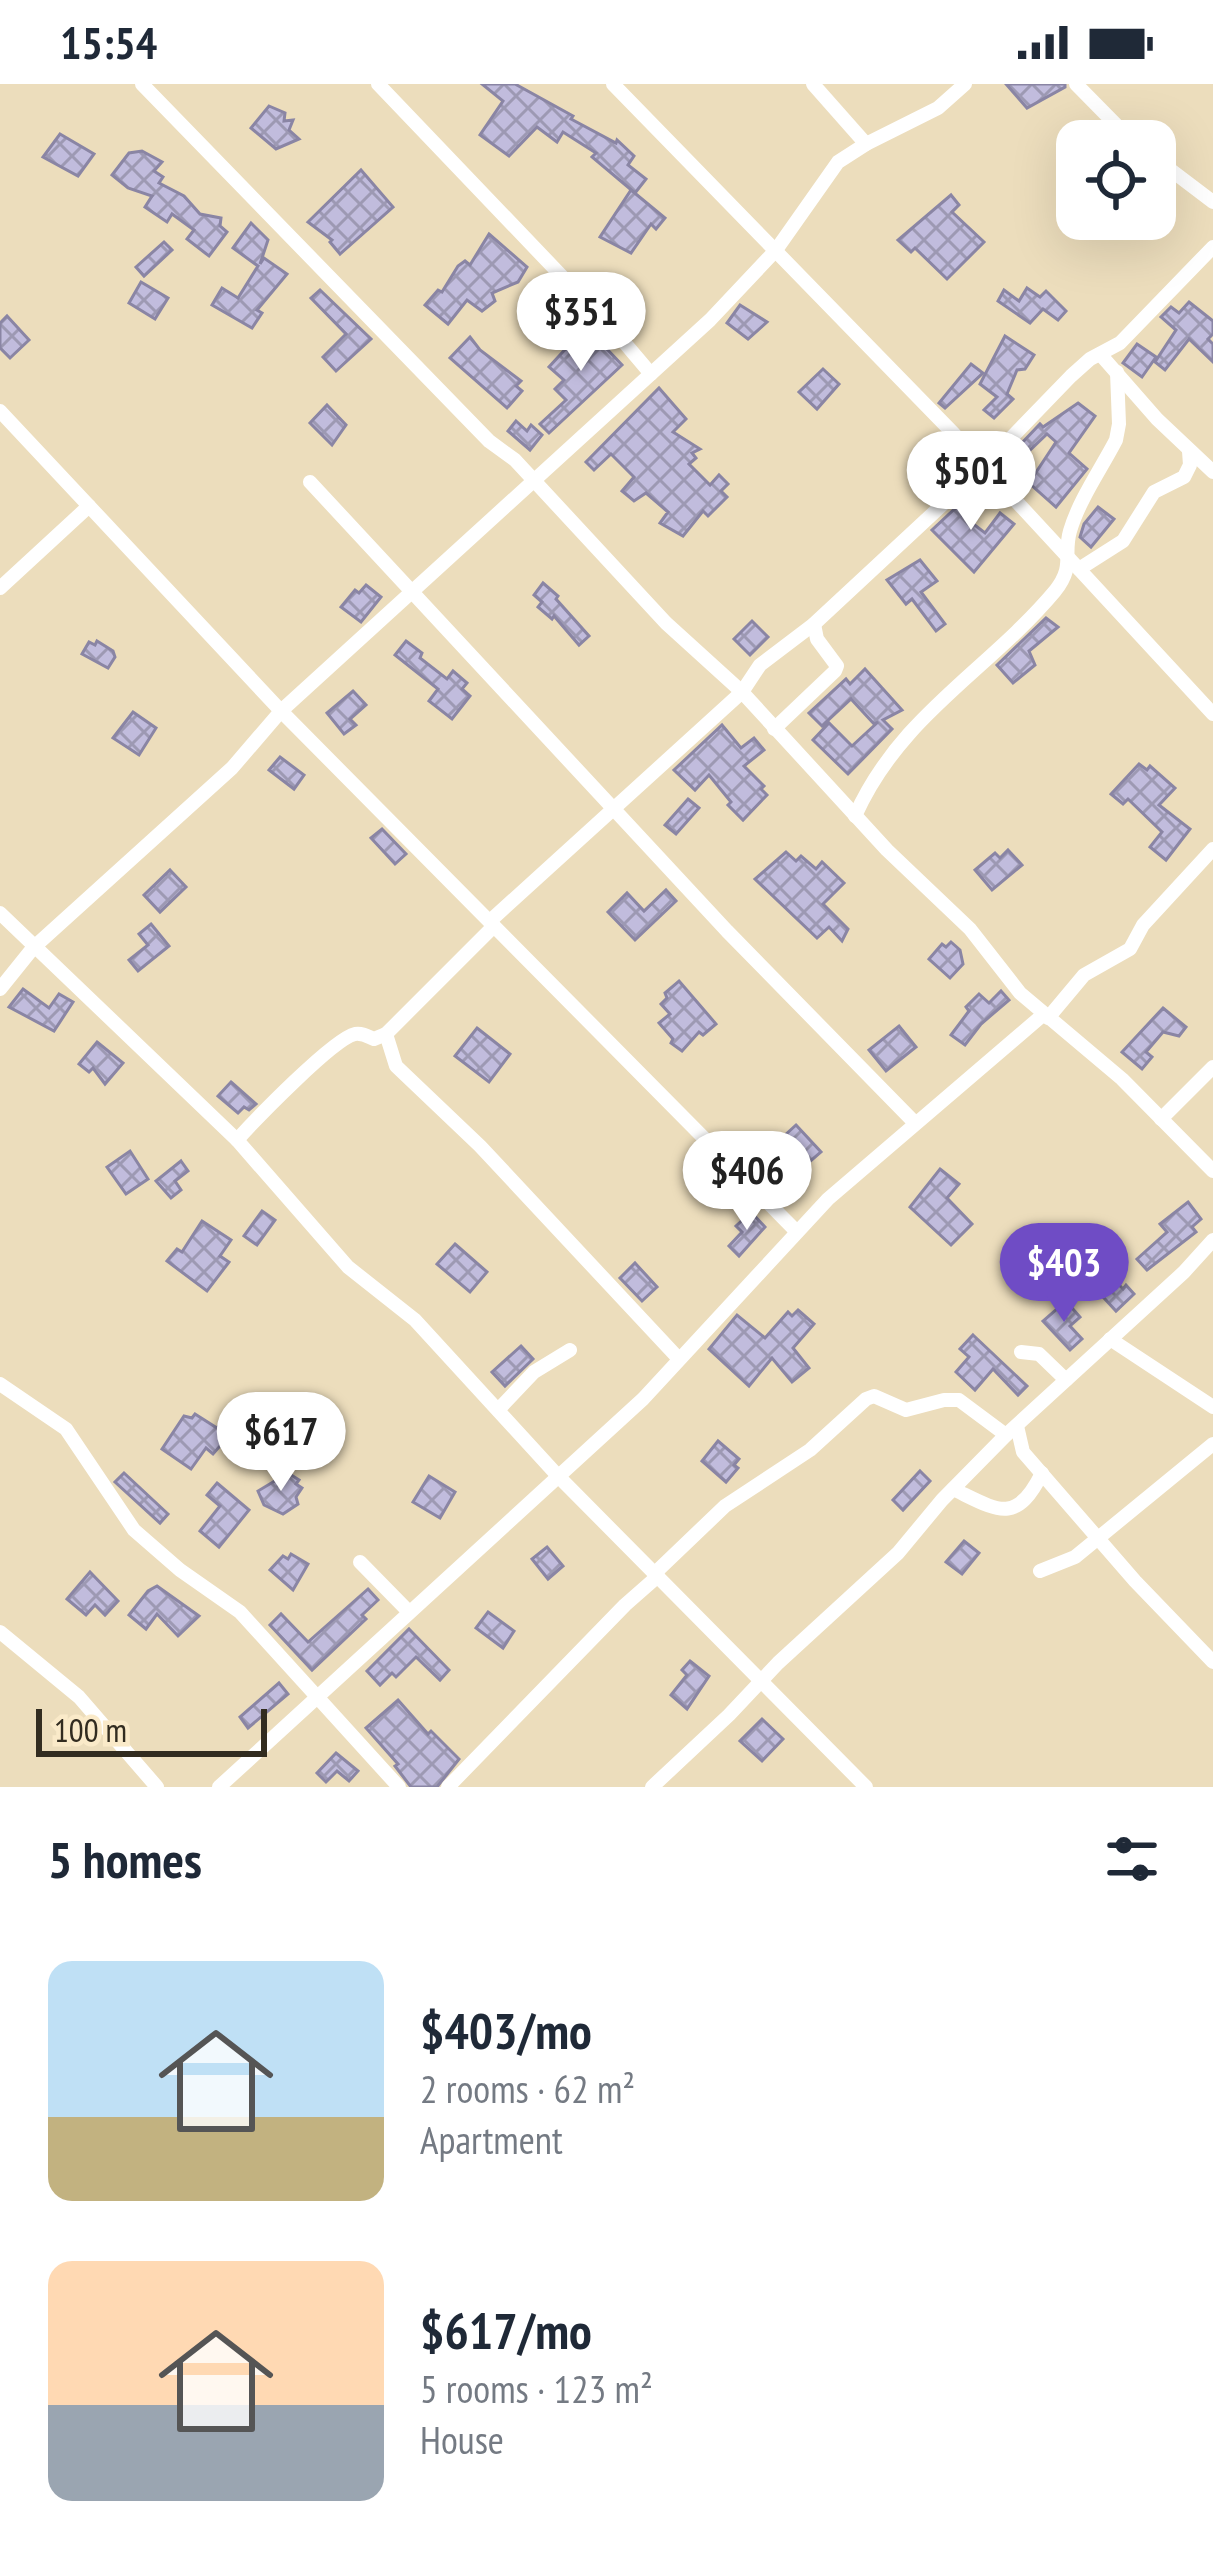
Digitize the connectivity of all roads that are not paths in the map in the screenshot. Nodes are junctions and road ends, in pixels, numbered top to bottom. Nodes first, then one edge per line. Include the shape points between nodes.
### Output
1 (142, 84) edge
2 (378, 84) edge
3 (613, 84) edge
4 (813, 84) edge
5 (964, 84) edge
6 (1076, 84) edge
7 (1111, 120) edge
8 (866, 143) junction
9 (1176, 174) edge
10 (1213, 202) edge
11 (1213, 248) edge
12 (776, 250) junction
13 (1100, 354) junction
14 (1117, 372) junction
15 (651, 374) junction
16 (0, 411) edge
17 (1189, 451) junction
18 (984, 466) junction
19 (1213, 472) edge
20 (310, 482) dead end
21 (532, 482) junction
22 (89, 506) junction
23 (1075, 565) junction
24 (0, 588) edge
25 (415, 592) junction
26 (814, 624) junction
27 (742, 692) junction
28 (281, 711) junction
29 (1213, 714) edge
30 (774, 729) junction
31 (616, 807) junction
32 (855, 816) junction
33 (1213, 849) edge
34 (0, 913) edge
35 (492, 924) junction
36 (33, 948) junction
37 (0, 989) edge
38 (1046, 1016) junction
39 (386, 1034) junction
40 (1213, 1067) edge
41 (1161, 1119) junction
42 (915, 1123) junction
43 (237, 1140) junction
44 (1213, 1171) edge
45 (796, 1232) junction
46 (1213, 1240) edge
47 (1110, 1340) junction
48 (570, 1350) dead end
49 (1021, 1352) dead end
50 (679, 1360) junction
51 (1066, 1380) junction
52 (2, 1390) edge
53 (1213, 1407) edge
54 (498, 1410) junction
55 (1012, 1430) junction
56 (1213, 1444) edge
57 (1042, 1473) junction
58 (558, 1476) junction
59 (952, 1489) junction
60 (1099, 1539) junction
61 (360, 1562) dead end
62 (1040, 1571) dead end
63 (657, 1575) junction
64 (409, 1612) junction
65 (0, 1632) edge
66 (1213, 1662) edge
67 (762, 1680) junction
68 (316, 1700) junction
69 (157, 1787) edge
70 (219, 1787) edge
71 (399, 1787) edge
72 (448, 1787) edge
73 (652, 1787) edge
74 (866, 1787) edge

1 - 21 street
2 - 15 street
3 - 12 street
4 - 8 street
5 - 8 street via 938,108
6 - 7 street
8 - 12 street via 838,163
9 - 10 street
11 - 13 street
12 - 15 street
12 - 18 street
13 - 14 street
13 - 18 street
14 - 17 street
14 - 23 street via 1116,440 1069,534
15 - 21 street
16 - 22 street
17 - 19 street
17 - 23 street via 1184,477 1154,492 1123,541
18 - 23 street
18 - 26 street
20 - 25 street
21 - 25 street
21 - 27 street
22 - 24 street
22 - 28 street
23 - 29 street
23 - 32 street via 1018,630 926,711
25 - 28 street
25 - 31 street
26 - 27 street via 760,665
26 - 30 street via 837,666
27 - 30 street
27 - 31 street
28 - 35 street
28 - 36 street via 172,826
30 - 32 street
31 - 35 street
31 - 42 street
32 - 38 street
33 - 38 street via 1130,950 1084,975
34 - 36 street
35 - 39 street
35 - 45 street
36 - 37 street
36 - 43 street
38 - 41 street
38 - 42 street
39 - 43 street via 351,1035 335,1046
39 - 50 street via 396,1066
40 - 41 street
41 - 44 street
42 - 45 street
43 - 54 street via 348,1267 415,1320
45 - 50 street
46 - 47 street
47 - 51 street
47 - 53 street
48 - 54 street via 534,1372
49 - 51 street via 1039,1354
50 - 58 street
51 - 55 street
52 - 68 street via 66,1429 134,1530 240,1612
54 - 58 street
55 - 57 street
55 - 59 street
55 - 63 street via 958,1400 906,1410 866,1399 810,1450 725,1506
56 - 60 street
57 - 59 street via 1027,1501 1006,1510
57 - 60 street
58 - 63 street
58 - 64 street
59 - 67 street via 898,1553
60 - 62 street
60 - 66 street
61 - 64 street
63 - 67 street
63 - 72 street
64 - 68 street
65 - 69 street via 79,1696
67 - 73 street
67 - 74 street
68 - 70 street
68 - 71 street

